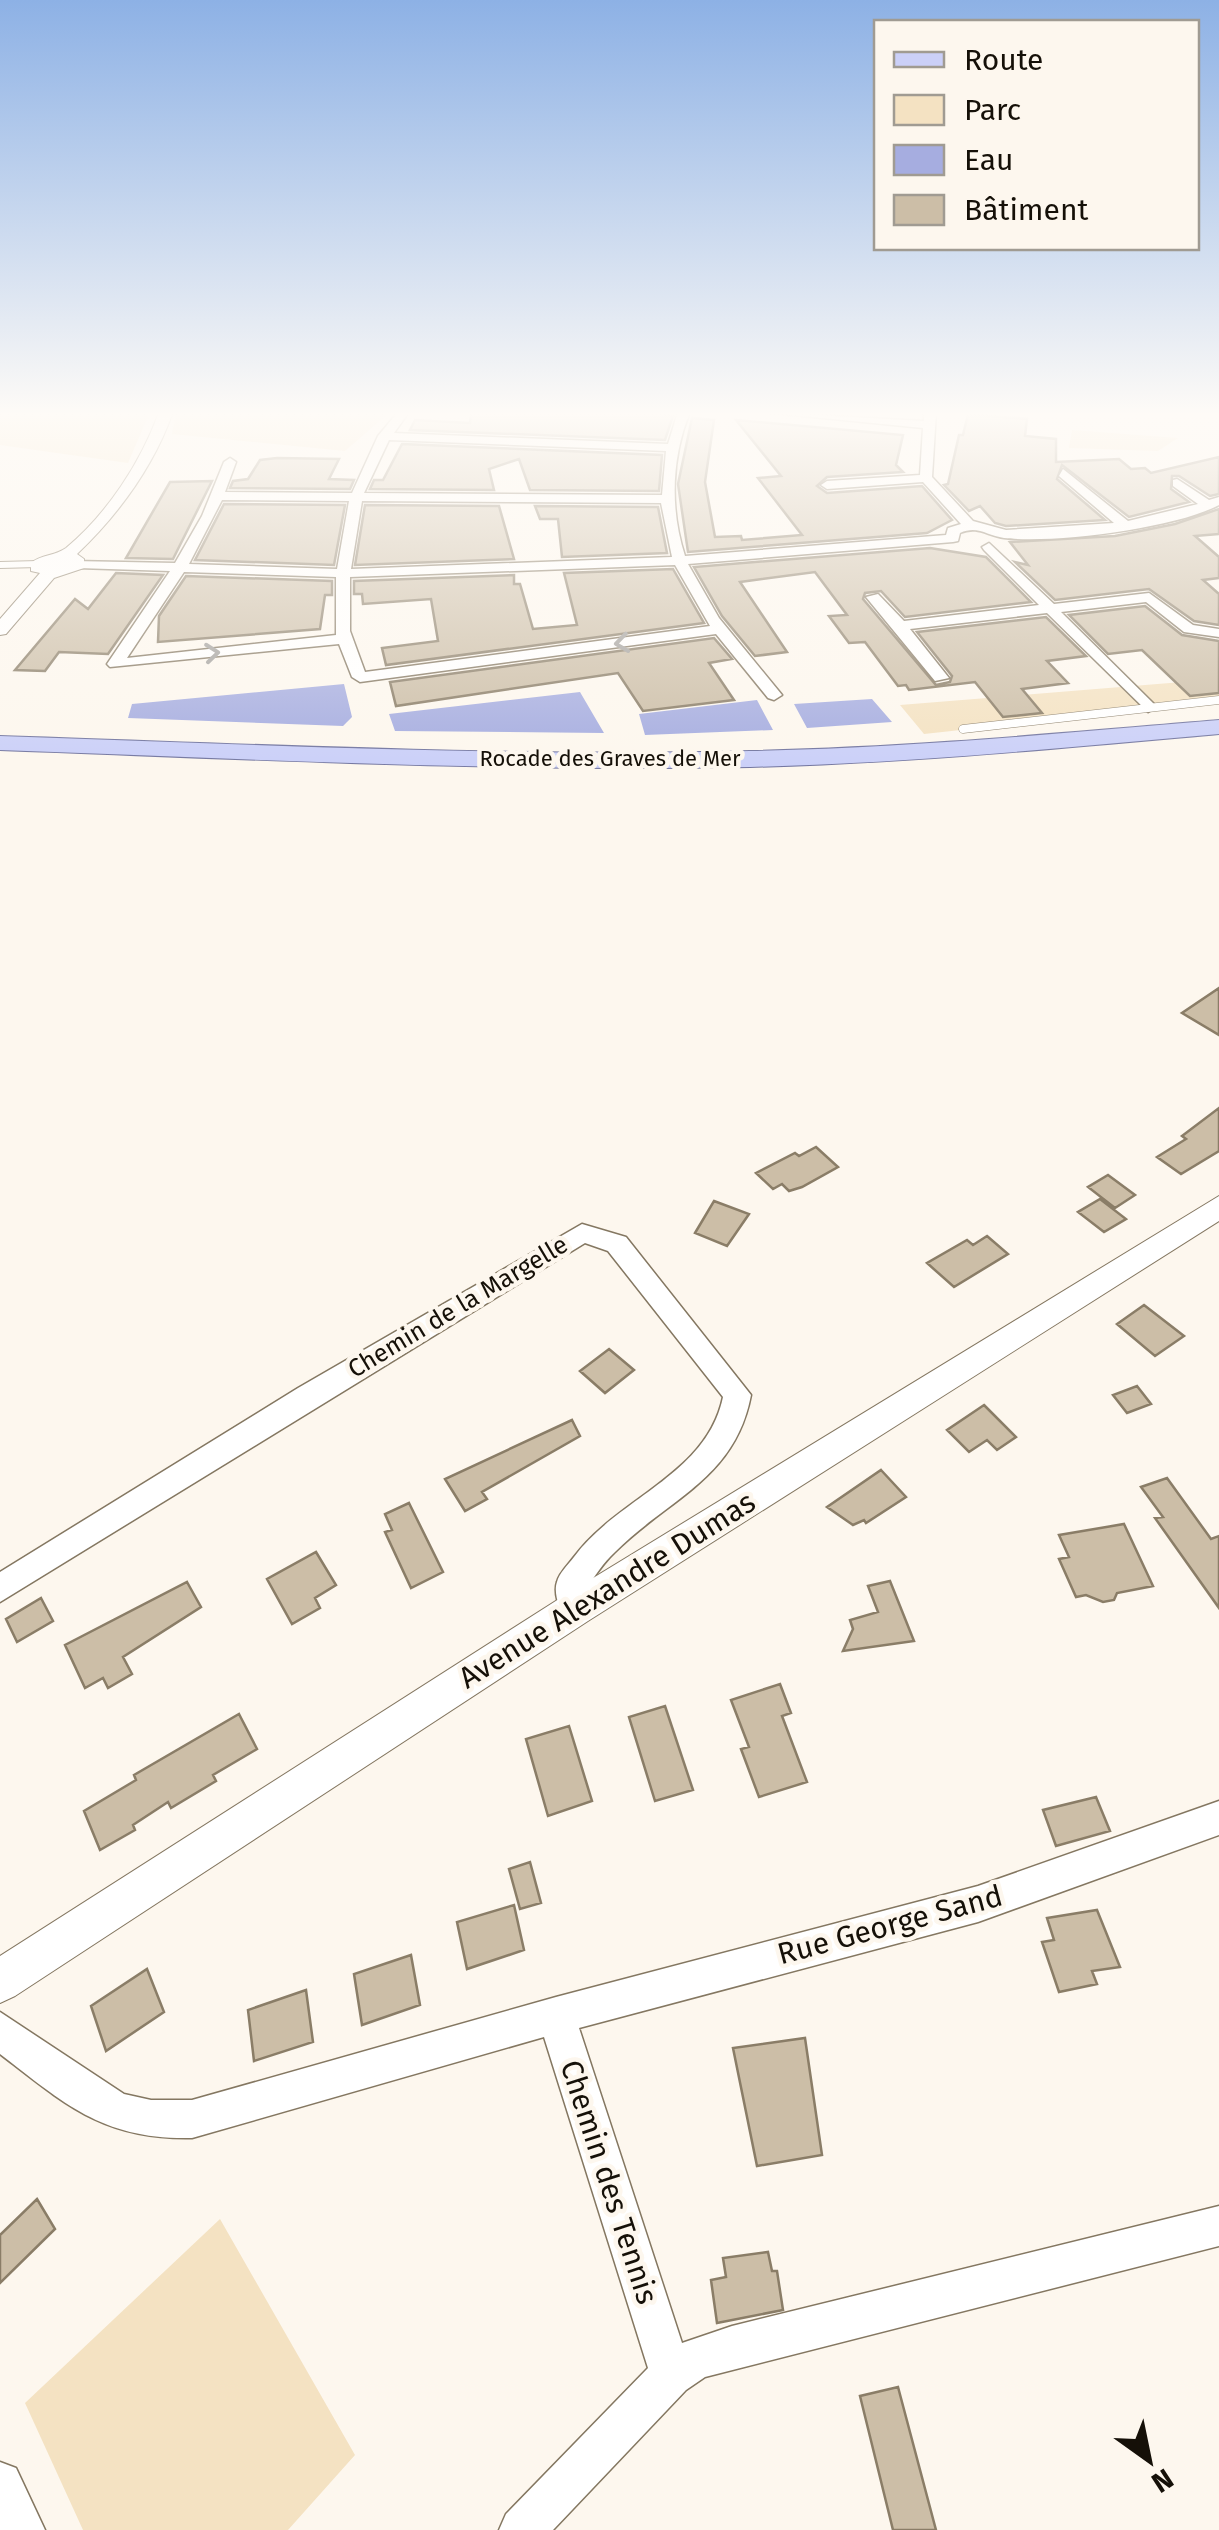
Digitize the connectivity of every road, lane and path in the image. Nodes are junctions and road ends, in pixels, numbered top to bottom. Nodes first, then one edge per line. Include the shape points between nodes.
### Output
1 (93, 530) edge
2 (202, 530) edge
3 (346, 530) edge
4 (672, 530) edge
5 (956, 530) edge
6 (987, 530) edge
7 (1051, 530) edge
8 (1003, 534) junction
9 (963, 543) junction
10 (989, 546) junction
11 (72, 560) junction
12 (678, 560) junction
13 (0, 564) edge
14 (185, 565) junction
15 (43, 568) junction
16 (344, 573) junction
17 (873, 597) dead end
18 (1049, 608) junction
19 (900, 626) junction
20 (0, 630) edge
21 (719, 630) junction
22 (1219, 633) edge
23 (345, 639) junction
24 (941, 678) dead end
25 (774, 695) dead end
26 (1219, 700) edge
27 (1148, 708) junction
28 (1219, 727) edge
29 (963, 729) dead end
30 (0, 743) edge
31 (1219, 1207) edge
32 (0, 1588) edge
33 (575, 1609) junction
34 (1219, 1818) edge
35 (0, 1981) edge
36 (556, 2015) junction
37 (0, 2030) edge
38 (1219, 2226) edge
39 (670, 2375) junction
40 (0, 2484) edge
41 (22, 2530) edge
42 (522, 2530) edge

1 - 11 street
2 - 14 street
3 - 16 street
4 - 12 street
5 - 9 street
6 - 8 street
7 - 8 street
8 - 10 street via 1001,543
9 - 10 street
9 - 12 street
10 - 18 street
11 - 14 street
11 - 15 street via 67,571
12 - 16 street
12 - 21 street
13 - 15 lane
14 - 16 street
14 -> 23 street via 116,664
15 - 20 street
16 - 23 street
17 - 19 street
18 - 19 street
18 - 22 street via 1150,596 1189,629
18 - 27 street
19 - 24 street
21 -> 23 street via 360,677
21 - 25 street
26 - 27 lane
27 - 29 lane
28 - 30 main road, Rocade des Graves de Mer via 751,759 423,758
31 - 33 street, Avenue Alexandre Dumas
32 - 33 street, Chemin de la Margelle via 582,1233 618,1244 737,1395 736,1416 701,1466 607,1539 570,1586
33 - 35 street, Avenue Alexandre Dumas
34 - 36 street, Rue George Sand via 978,1904
36 - 37 street via 192,2118 162,2120 110,2108
36 - 39 street, Chemin des Tennis
38 - 39 street via 732,2346
39 - 42 street
40 - 41 street

